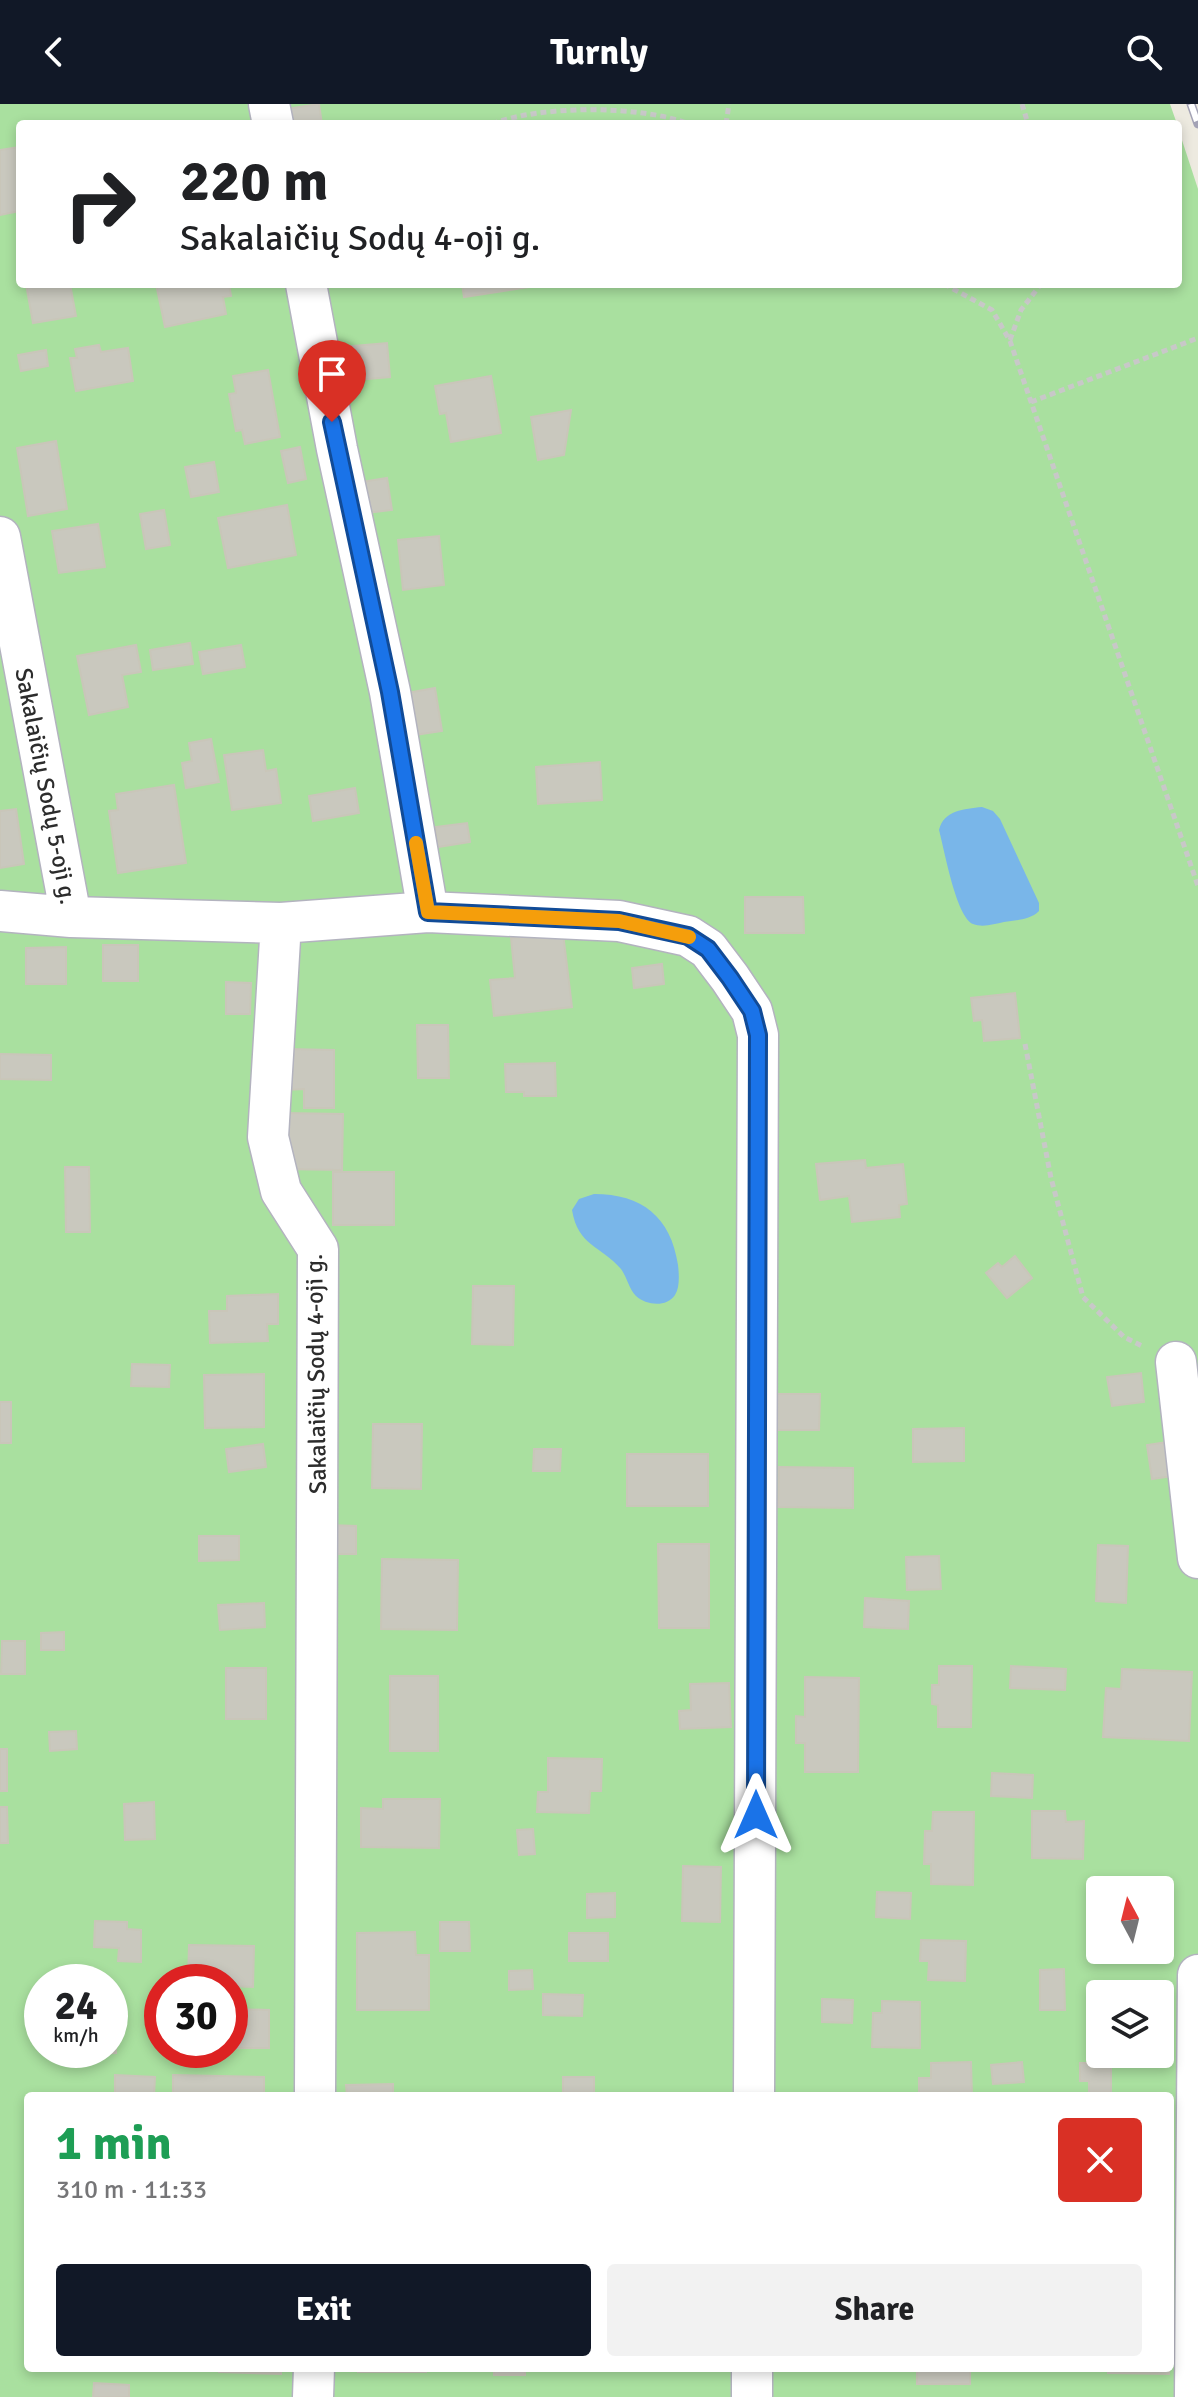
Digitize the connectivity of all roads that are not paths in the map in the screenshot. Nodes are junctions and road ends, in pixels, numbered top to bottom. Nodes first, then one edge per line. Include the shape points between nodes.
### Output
1 (307, 288) edge
2 (0, 537) edge
3 (0, 911) edge
4 (428, 912) junction
5 (71, 917) junction
6 (281, 923) junction
7 (1176, 1362) road end
8 (1198, 1558) edge
9 (1198, 1975) edge
10 (315, 2092) edge
11 (754, 2092) edge
12 (314, 2372) edge
13 (752, 2372) edge
14 (313, 2397) edge
15 (752, 2397) edge
16 (1195, 2397) edge

1 - 4 street via 390,692
2 - 5 street, Sakalaičių Sodų 5-oji g.
3 - 5 street, Sakalaičių Sodų 5-oji g.
4 - 6 street
4 - 11 street via 619,921 688,936 708,949 752,1011 758,1035
5 - 6 street
6 - 10 street, Sakalaičių Sodų 4-oji g. via 268,1137 281,1191 318,1249
7 - 8 street
9 - 16 street
12 - 14 street
13 - 15 street

